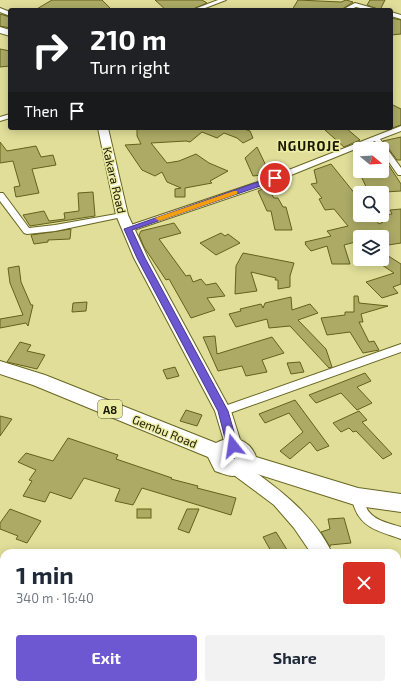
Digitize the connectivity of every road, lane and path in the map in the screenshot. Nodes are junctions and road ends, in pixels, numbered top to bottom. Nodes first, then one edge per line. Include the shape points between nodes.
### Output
1 (224, 0) edge
2 (201, 8) edge
3 (350, 8) edge
4 (366, 8) edge
5 (401, 128) edge
6 (103, 130) edge
7 (376, 138) junction
8 (401, 173) edge
9 (0, 195) edge
10 (8, 206) junction
11 (0, 210) edge
12 (122, 215) junction
13 (128, 229) junction
14 (401, 348) edge
15 (0, 367) edge
16 (223, 411) junction
17 (226, 449) junction
18 (241, 465) junction
19 (358, 497) junction
20 (401, 503) edge
21 (401, 533) edge
22 (319, 549) edge

1 - 2 street
3 - 4 street via 355,5
5 - 7 street
6 - 12 street, Kakara Road
7 - 8 street
7 - 13 street via 260,184
9 - 10 street
10 - 11 street
10 - 12 street via 27,231
12 - 13 street, Kakara Road
13 - 16 street, Kakara Road
14 - 16 street
15 - 17 main road, Gembu Road / A8
16 - 17 street, Kakara Road
17 - 18 main road via 218,457 222,465 232,469
18 - 19 main road
18 - 22 street via 301,522
19 - 20 main road
19 - 21 street via 366,520

